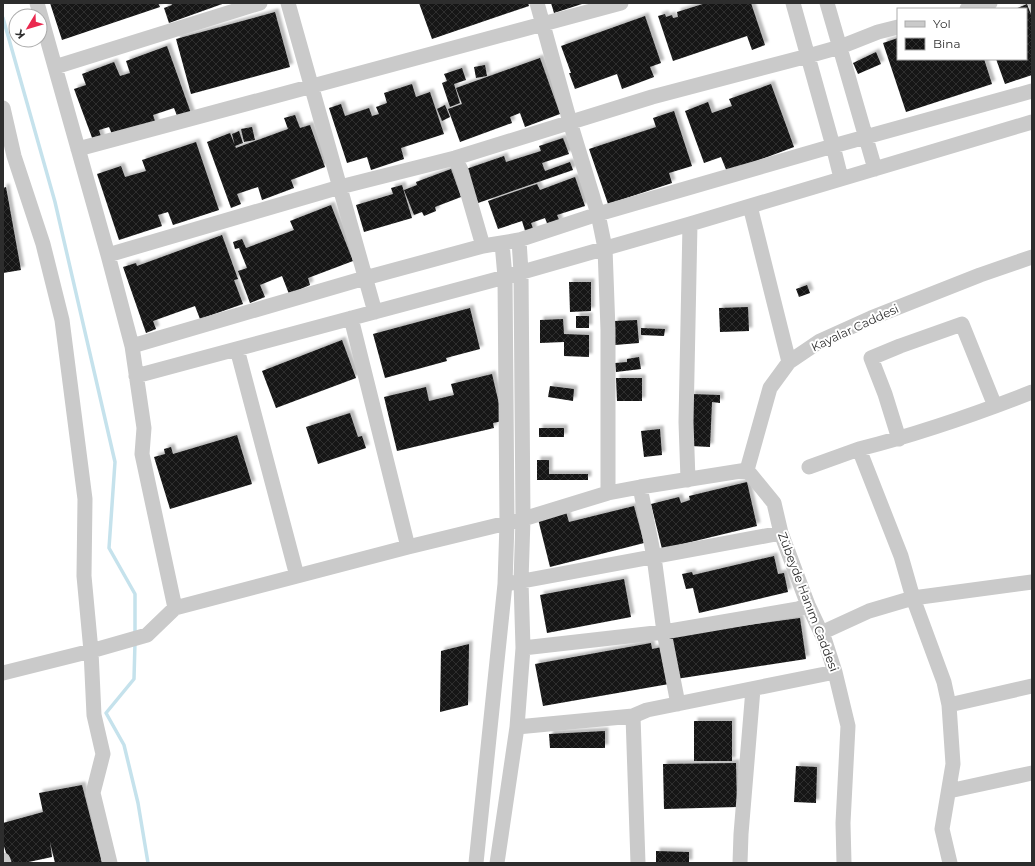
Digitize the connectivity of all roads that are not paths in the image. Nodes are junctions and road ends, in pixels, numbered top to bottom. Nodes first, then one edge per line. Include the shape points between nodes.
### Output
1 (37, 3) edge
2 (260, 3) edge
3 (288, 3) edge
4 (537, 3) edge
5 (621, 3) edge
6 (794, 3) edge
7 (827, 3) edge
8 (990, 3) edge
9 (971, 8) edge
10 (543, 24) junction
11 (897, 27) edge
12 (840, 47) junction
13 (808, 56) junction
14 (55, 67) junction
15 (312, 86) junction
16 (1032, 91) edge
17 (3, 108) edge
18 (570, 122) junction
19 (1032, 122) edge
20 (866, 137) junction
21 (834, 146) junction
22 (78, 149) junction
23 (454, 158) junction
24 (875, 169) junction
25 (841, 178) junction
26 (340, 187) junction
27 (750, 206) junction
28 (598, 214) junction
29 (690, 224) junction
30 (518, 240) junction
31 (502, 243) junction
32 (483, 246) junction
33 (605, 248) junction
34 (108, 255) junction
35 (1032, 257) edge
36 (521, 272) junction
37 (505, 277) junction
38 (365, 278) junction
39 (375, 312) junction
40 (351, 318) junction
41 (132, 346) junction
42 (237, 349) junction
43 (789, 362) junction
44 (136, 376) junction
45 (1032, 392) edge
46 (995, 406) junction
47 (899, 439) junction
48 (859, 449) junction
49 (809, 467) dead end
50 (748, 470) junction
51 (688, 480) junction
52 (640, 486) junction
53 (608, 493) junction
54 (523, 519) junction
55 (507, 523) junction
56 (781, 533) junction
57 (408, 547) junction
58 (654, 557) junction
59 (297, 576) junction
60 (521, 581) junction
61 (1032, 582) edge
62 (505, 584) junction
63 (913, 598) junction
64 (808, 606) junction
65 (175, 608) junction
66 (664, 632) junction
67 (821, 633) junction
68 (523, 648) junction
69 (91, 651) junction
70 (835, 672) junction
71 (3, 673) edge
72 (1032, 686) edge
73 (753, 689) junction
74 (678, 704) junction
75 (950, 705) junction
76 (633, 716) junction
77 (517, 727) junction
78 (1032, 773) edge
79 (949, 791) junction
80 (3, 860) edge
81 (4, 863) edge
82 (110, 863) edge
83 (476, 863) edge
84 (497, 863) edge
85 (638, 863) edge
86 (740, 863) edge
87 (844, 863) edge
88 (950, 863) edge

1 - 14 street
2 - 14 street
3 - 15 street
4 - 10 street
5 - 10 street
6 - 13 street
7 - 12 street
8 - 9 street
10 - 15 street
10 - 18 street
11 - 12 street
12 - 13 street
12 - 20 street
13 - 18 street via 652,97
13 - 21 street
14 - 22 street
15 - 22 street
15 - 26 street
16 - 20 street
17 - 69 street via 14,156 43,244 62,320 85,498 84,576
18 - 23 street
18 - 28 street
19 - 24 street
20 - 21 street
20 - 24 street
21 - 25 street
21 - 28 street
22 - 34 street
23 - 26 street
23 - 32 street
24 - 25 street
25 - 27 street
26 - 34 street
26 - 38 street
27 - 29 street
27 - 43 street
28 - 30 street
28 - 33 street
29 - 33 street
29 - 51 street via 686,422
30 - 31 street
30 - 36 street
31 - 32 street
31 - 37 street
32 - 38 street
33 - 36 street
33 - 53 street
34 - 41 street
35 - 43 street, Kayalar Caddesi via 871,318 820,341
36 - 37 street
36 - 54 street
37 - 39 street
37 - 55 street
38 - 39 street
38 - 41 street
39 - 40 street
40 - 42 street
40 - 57 street
41 - 44 street
42 - 44 street
42 - 59 street
43 - 50 street, Kayalar Caddesi via 770,388
44 - 65 street via 144,428 142,454
45 - 46 street
46 - 47 street
46 - 47 street via 962,324 871,358
47 - 48 street
48 - 49 street
48 - 63 street via 901,556
50 - 51 street
50 - 56 street, Zübeyde Hanım Caddesi via 774,503
51 - 52 street
52 - 53 street
52 - 58 street
53 - 54 street
54 - 55 street
54 - 60 street
55 - 57 street
55 - 62 street
56 - 58 street
56 - 64 street, Zübeyde Hanım Caddesi
57 - 59 street
58 - 60 street
58 - 66 street
59 - 65 street
60 - 62 street
60 - 68 street
61 - 63 street
62 - 83 street
63 - 67 street via 869,611
63 - 75 street
64 - 66 street
64 - 67 street, Zübeyde Hanım Caddesi
65 - 69 street via 147,634
66 - 68 street
66 - 74 street
67 - 70 street, Zübeyde Hanım Caddesi
68 - 77 street
69 - 71 street
69 - 82 street via 94,715 103,754 93,792
70 - 73 street
70 - 87 street, Zübeyde Hanım Caddesi via 848,726
72 - 75 street
73 - 74 street
73 - 86 street
74 - 76 street via 647,710
75 - 79 street via 953,764
76 - 77 street
76 - 85 street
77 - 84 street
78 - 79 street
79 - 88 street via 942,829
80 - 81 street

